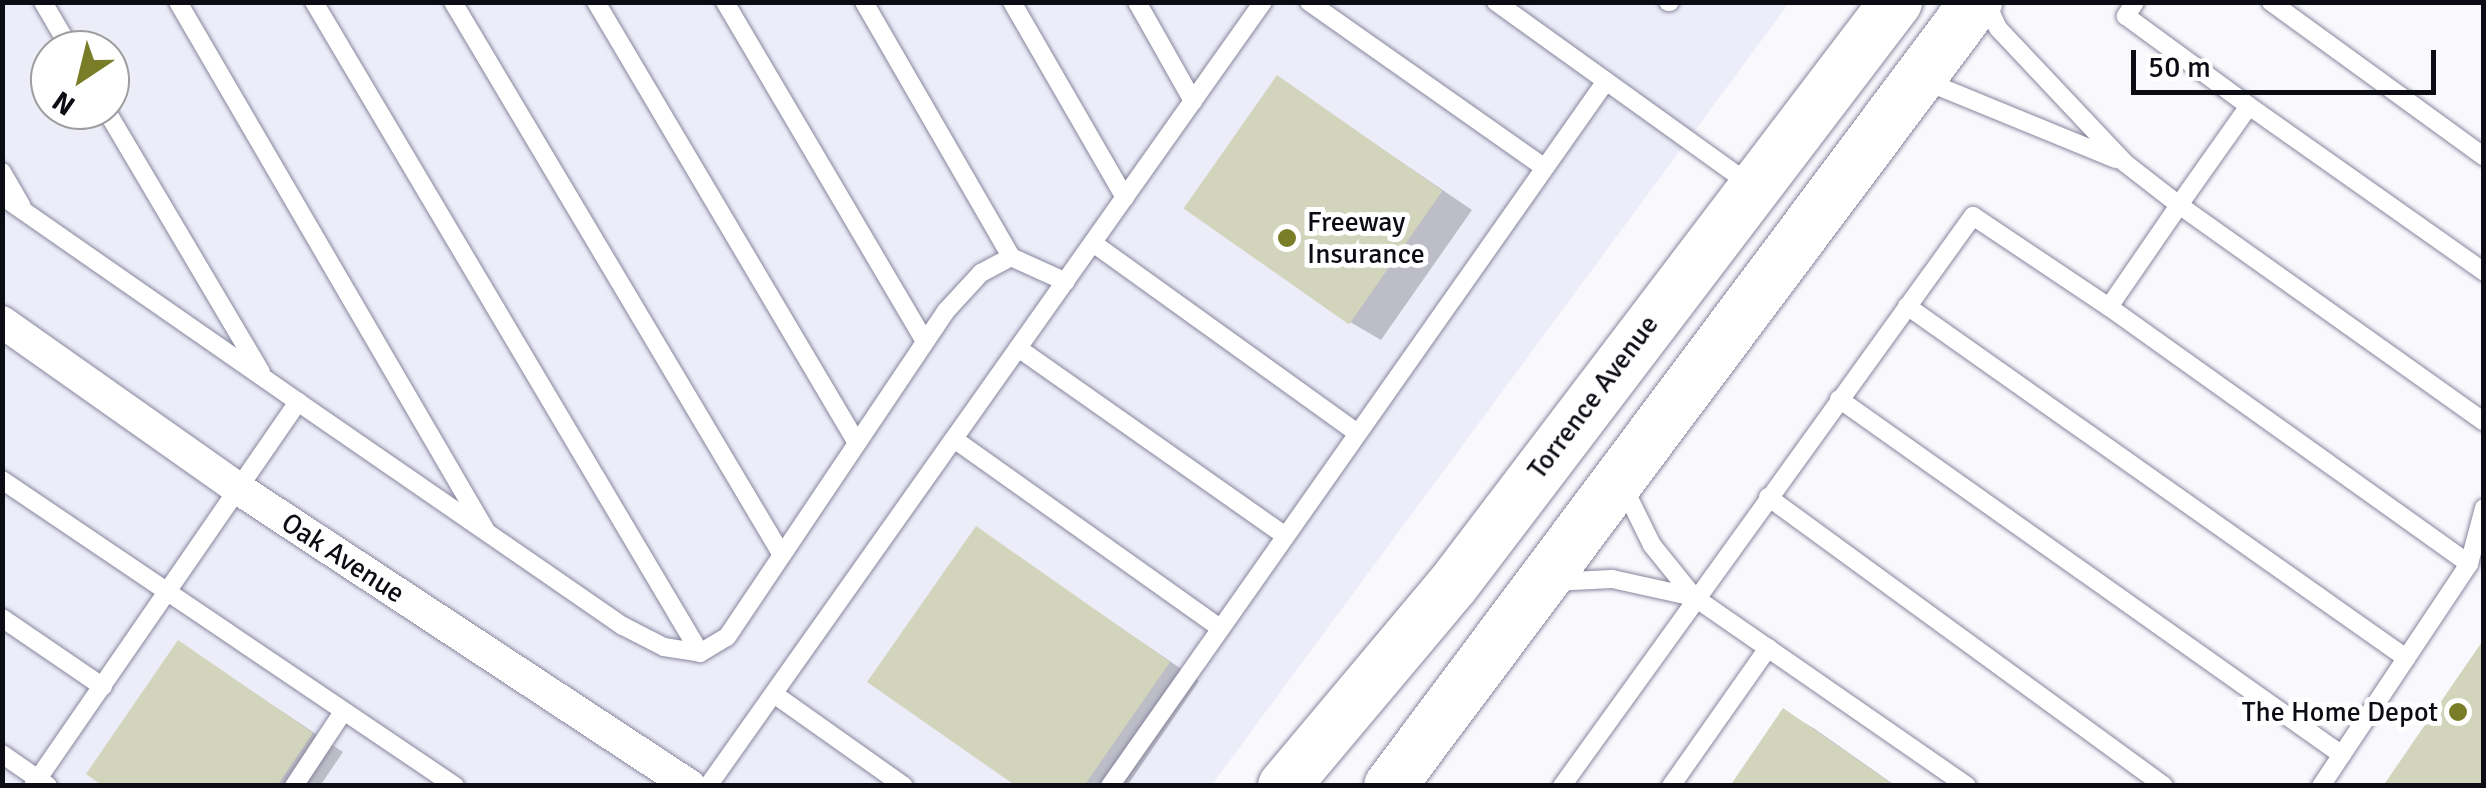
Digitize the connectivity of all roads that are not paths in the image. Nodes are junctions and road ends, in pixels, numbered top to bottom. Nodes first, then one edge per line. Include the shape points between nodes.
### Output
1 (43, 2) edge
2 (178, 2) edge
3 (314, 2) edge
4 (453, 2) edge
5 (596, 2) edge
6 (724, 2) edge
7 (864, 2) edge
8 (1012, 2) edge
9 (1137, 2) edge
10 (1264, 2) edge
11 (1310, 2) edge
12 (1496, 2) edge
13 (1896, 2) edge
14 (1976, 2) edge
15 (1986, 2) edge
16 (2135, 2) edge
17 (2271, 2) edge
18 (59, 30) edge
19 (1918, 78) junction
20 (1606, 81) junction
21 (1194, 101) junction
22 (2250, 106) junction
23 (118, 130) edge
24 (2484, 157) edge
25 (2126, 163) junction
26 (1544, 167) junction
27 (2, 172) edge
28 (1753, 186) junction
29 (2, 196) edge
30 (1125, 198) junction
31 (2179, 205) junction
32 (26, 212) junction
33 (1092, 243) junction
34 (1011, 257) junction
35 (2484, 272) edge
36 (1066, 282) junction
37 (1907, 306) junction
38 (2110, 308) junction
39 (2, 322) edge
40 (925, 342) junction
41 (1018, 348) junction
42 (265, 380) junction
43 (1839, 399) junction
44 (298, 402) junction
45 (2484, 422) edge
46 (1356, 432) junction
47 (954, 439) junction
48 (858, 443) junction
49 (1618, 479) junction
50 (2, 480) edge
51 (242, 491) junction
52 (1768, 497) junction
53 (2484, 508) edge
54 (487, 534) junction
55 (1284, 534) junction
56 (782, 555) junction
57 (2469, 564) junction
58 (1545, 583) junction
59 (167, 596) junction
60 (1694, 597) junction
61 (2, 618) edge
62 (1220, 627) junction
63 (1768, 648) junction
64 (700, 652) junction
65 (2406, 658) junction
66 (103, 687) junction
67 (774, 694) junction
68 (343, 712) junction
69 (2, 754) edge
70 (2342, 755) junction
71 (429, 778) edge
72 (40, 783) edge
73 (686, 783) edge
74 (294, 786) edge
75 (455, 786) edge
76 (904, 786) edge
77 (1110, 786) edge
78 (1284, 786) edge
79 (1390, 786) edge
80 (1562, 786) edge
81 (1671, 786) edge
82 (1967, 786) edge
83 (2164, 786) edge
84 (2321, 786) edge

1 - 18 lane
2 - 54 lane
3 - 64 lane
4 - 56 lane
5 - 48 lane
6 - 40 lane
7 - 34 lane
8 - 30 lane
9 - 21 lane
10 - 21 lane
11 - 26 lane
12 - 20 lane
13 - 28 main road, Torrence Avenue
14 - 19 main road
15 - 25 lane via 1998,28
16 - 22 lane via 2126,16
17 - 24 lane
19 - 25 lane via 1978,97
19 - 49 main road
20 - 26 lane
20 - 28 lane
21 - 30 lane
22 - 31 lane
22 - 35 lane
23 - 42 lane
25 - 31 lane
26 - 46 lane
27 - 32 lane
28 - 78 main road, Torrence Avenue via 1452,586
29 - 32 lane
30 - 33 lane
31 - 38 lane
31 - 45 lane
32 - 42 lane
33 - 36 lane
33 - 46 lane
34 - 36 lane
34 - 40 lane via 982,273
36 - 41 lane
37 - 38 lane via 1973,216
37 - 43 lane
37 - 65 lane
38 - 57 lane
39 - 51 street, Oak Avenue
40 - 48 lane
41 - 47 lane
41 - 55 lane
42 - 44 lane
43 - 52 lane
43 - 70 lane
44 - 51 lane
44 - 54 lane
46 - 55 lane
47 - 62 lane
47 - 67 lane
48 - 56 lane
49 - 58 main road
49 - 60 lane via 1652,545
50 - 59 lane
51 - 59 lane
51 - 73 street, Oak Avenue
52 - 60 lane
52 - 83 lane
53 - 57 lane
54 - 64 lane via 624,626 664,647
55 - 62 lane
56 - 64 lane via 727,637
57 - 65 lane
58 - 60 lane via 1612,578
58 - 79 main road
59 - 66 lane
59 - 68 lane
60 - 63 lane
60 - 80 lane
61 - 66 lane
62 - 77 lane
63 - 81 lane
63 - 82 lane
65 - 70 lane
66 - 72 lane
67 - 73 lane
67 - 76 lane
68 - 71 lane
68 - 74 lane
69 - 72 lane
70 - 84 lane
71 - 75 lane

